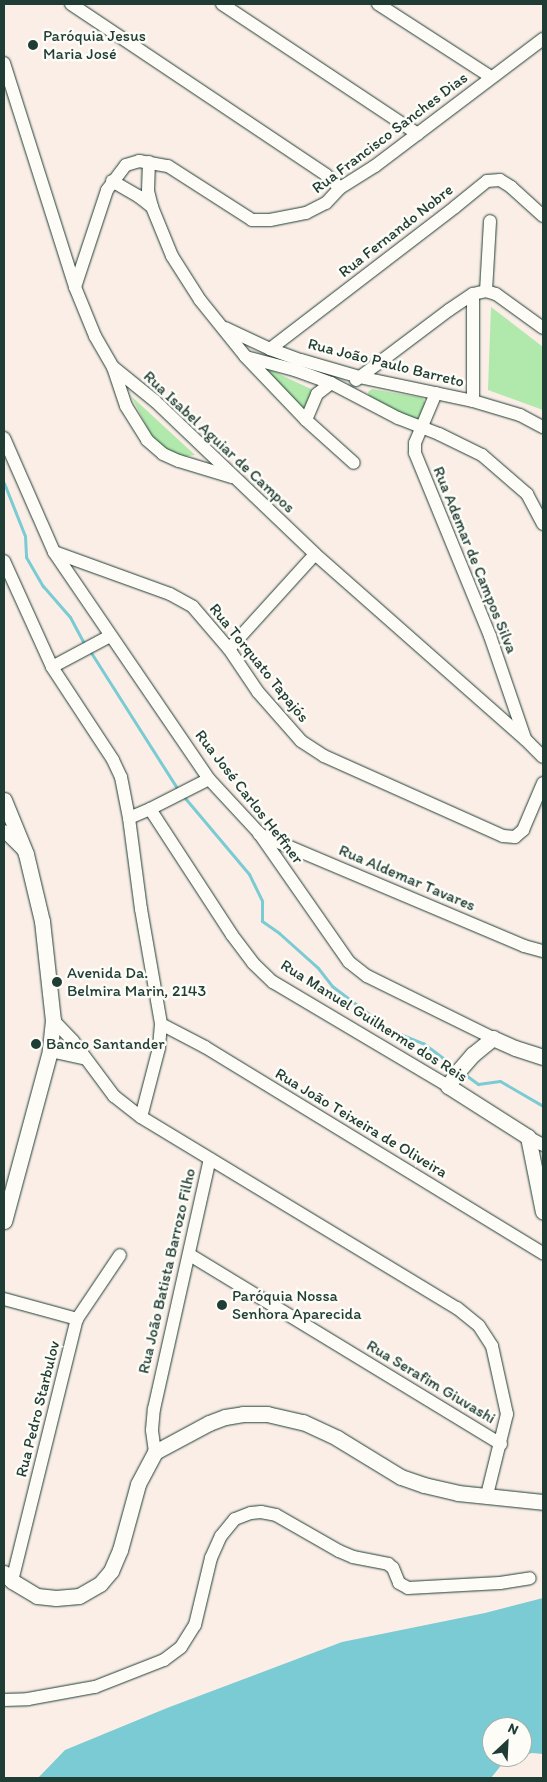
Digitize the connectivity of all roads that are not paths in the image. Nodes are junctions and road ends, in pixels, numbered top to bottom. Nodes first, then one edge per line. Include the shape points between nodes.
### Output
1 (71, 4) edge
2 (222, 4) edge
3 (379, 4) edge
4 (543, 39) edge
5 (4, 63) edge
6 (491, 76) junction
7 (418, 134) junction
8 (149, 162) junction
9 (112, 181) junction
10 (340, 188) junction
11 (152, 207) junction
12 (543, 216) edge
13 (490, 221) dead end
14 (75, 287) junction
15 (479, 293) junction
16 (223, 327) junction
17 (543, 328) edge
18 (270, 349) junction
19 (245, 356) junction
20 (113, 367) junction
21 (360, 377) junction
22 (331, 383) junction
23 (345, 391) junction
24 (436, 393) junction
25 (473, 400) junction
26 (306, 420) junction
27 (543, 427) edge
28 (422, 429) junction
29 (4, 438) edge
30 (354, 464) dead end
31 (232, 477) junction
32 (543, 524) edge
33 (54, 552) junction
34 (315, 554) junction
35 (4, 561) edge
36 (110, 636) junction
37 (229, 649) junction
38 (52, 667) junction
39 (525, 739) junction
40 (543, 757) edge
41 (209, 779) junction
42 (543, 782) edge
43 (4, 800) edge
44 (150, 809) junction
45 (129, 818) junction
46 (4, 831) edge
47 (259, 833) junction
48 (26, 854) junction
49 (543, 951) edge
50 (53, 1020) junction
51 (161, 1024) junction
52 (493, 1038) junction
53 (50, 1051) junction
54 (543, 1057) edge
55 (84, 1058) junction
56 (448, 1086) junction
57 (141, 1117) junction
58 (528, 1137) junction
59 (543, 1144) edge
60 (210, 1159) junction
61 (5, 1211) edge
62 (543, 1212) edge
63 (543, 1253) edge
64 (190, 1254) junction
65 (120, 1256) dead end
66 (4, 1299) edge
67 (77, 1319) junction
68 (501, 1444) junction
69 (155, 1452) junction
70 (487, 1495) junction
71 (543, 1502) edge
72 (8, 1577) edge
73 (530, 1578) dead end
74 (4, 1700) edge

1 - 10 street via 326,175
2 - 7 street
3 - 6 street
4 - 6 street, Rua Francisco Sanches Dias
5 - 14 street, Rua Isabel Aguiar de Campos
6 - 7 street, Rua Francisco Sanches Dias
7 - 10 street, Rua Francisco Sanches Dias
8 - 9 street, Rua Francisco Sanches Dias via 126,165
8 - 10 street, Rua Francisco Sanches Dias via 176,169 257,221 306,214 326,203
8 - 11 street via 148,191
9 - 11 street
9 - 14 street, Rua Francisco Sanches Dias
11 - 16 street via 183,276
12 - 18 street, Rua Fernando Nobre via 504,182 487,181
13 - 15 street
14 - 20 street, Rua Isabel Aguiar de Campos via 95,336
15 - 17 street via 506,300
15 - 21 street via 449,310
15 - 25 street
16 - 18 street, Rua João Paulo Barreto
16 - 19 street
18 - 21 street, Rua João Paulo Barreto
19 - 22 street, Rua João Paulo Barreto
19 - 26 street
20 - 31 street, Rua Isabel Aguiar de Campos via 155,402
20 - 31 street via 126,406 147,440 163,454 179,461
21 - 23 street
21 - 24 street, Rua João Paulo Barreto
22 - 23 street, Rua João Paulo Barreto
22 - 26 street via 317,394
23 - 28 street, Rua João Paulo Barreto
24 - 25 street, Rua João Paulo Barreto
24 - 28 street, Rua Ademar de Campos Silva
25 - 27 street, Rua João Paulo Barreto via 520,415
26 - 30 street
28 - 32 street, Rua João Paulo Barreto via 463,445 495,465 527,494
28 - 39 street, Rua Ademar de Campos Silva via 415,443 415,453 490,636
29 - 33 street, Rua José Carlos Heffner
31 - 34 street, Rua Isabel Aguiar de Campos
33 - 36 street, Rua José Carlos Heffner
33 - 37 street, Rua Torquato Tapajós via 182,600 202,616
34 - 37 street
34 - 39 street, Rua Isabel Aguiar de Campos
35 - 38 street
36 - 38 street
36 - 41 street, Rua José Carlos Heffner
37 - 42 street, Rua Torquato Tapajós via 258,692 301,741 324,756 504,836 515,837 523,830
38 - 45 street via 113,760 121,777
39 - 40 street, Rua Isabel Aguiar de Campos
41 - 44 street
41 - 47 street, Rua José Carlos Heffner
43 - 48 main road
44 - 45 street
44 - 56 street, Rua Manuel Guilherme dos Reis via 232,935 253,963 273,982
45 - 51 street
46 - 48 street
47 - 49 street, Rua Aldemar Tavares via 524,946
47 - 52 street, Rua José Carlos Heffner via 349,962 367,976
48 - 50 main road via 47,950
50 - 53 main road
50 - 55 street
51 - 57 street via 160,1048
51 - 63 street, Rua João Teixeira de Oliveira via 205,1047
52 - 54 main road, Rua José Carlos Heffner
52 - 56 main road via 473,1054
53 - 55 street
53 - 61 main road
55 - 57 street via 114,1096
56 - 58 main road, Rua Manuel Guilherme dos Reis
57 - 60 street
58 - 59 street, Rua Manuel Guilherme dos Reis
58 - 62 main road
60 - 64 street, Rua João Batista Barrozo Filho
60 - 68 street, Rua João Batista Barrozo Filho via 457,1308 479,1326 492,1346 505,1401 507,1414
64 - 68 street, Rua Serafim Giuvashi
64 - 69 street, Rua João Batista Barrozo Filho via 154,1409
65 - 67 street, Rua Pedro Starbulov
66 - 67 street
67 - 72 street, Rua Pedro Starbulov
68 - 70 street, Rua João Batista Barrozo Filho
69 - 70 main road via 225,1417 268,1414 303,1422 338,1438 401,1477 424,1486
69 - 72 main road via 138,1484 120,1550 111,1571 100,1584 79,1596 56,1598 37,1596
70 - 71 main road
73 - 74 street via 500,1583 408,1588 399,1583 388,1564 339,1551 276,1515 251,1513 235,1519 221,1536 211,1558 195,1625 180,1647 164,1660 95,1687

